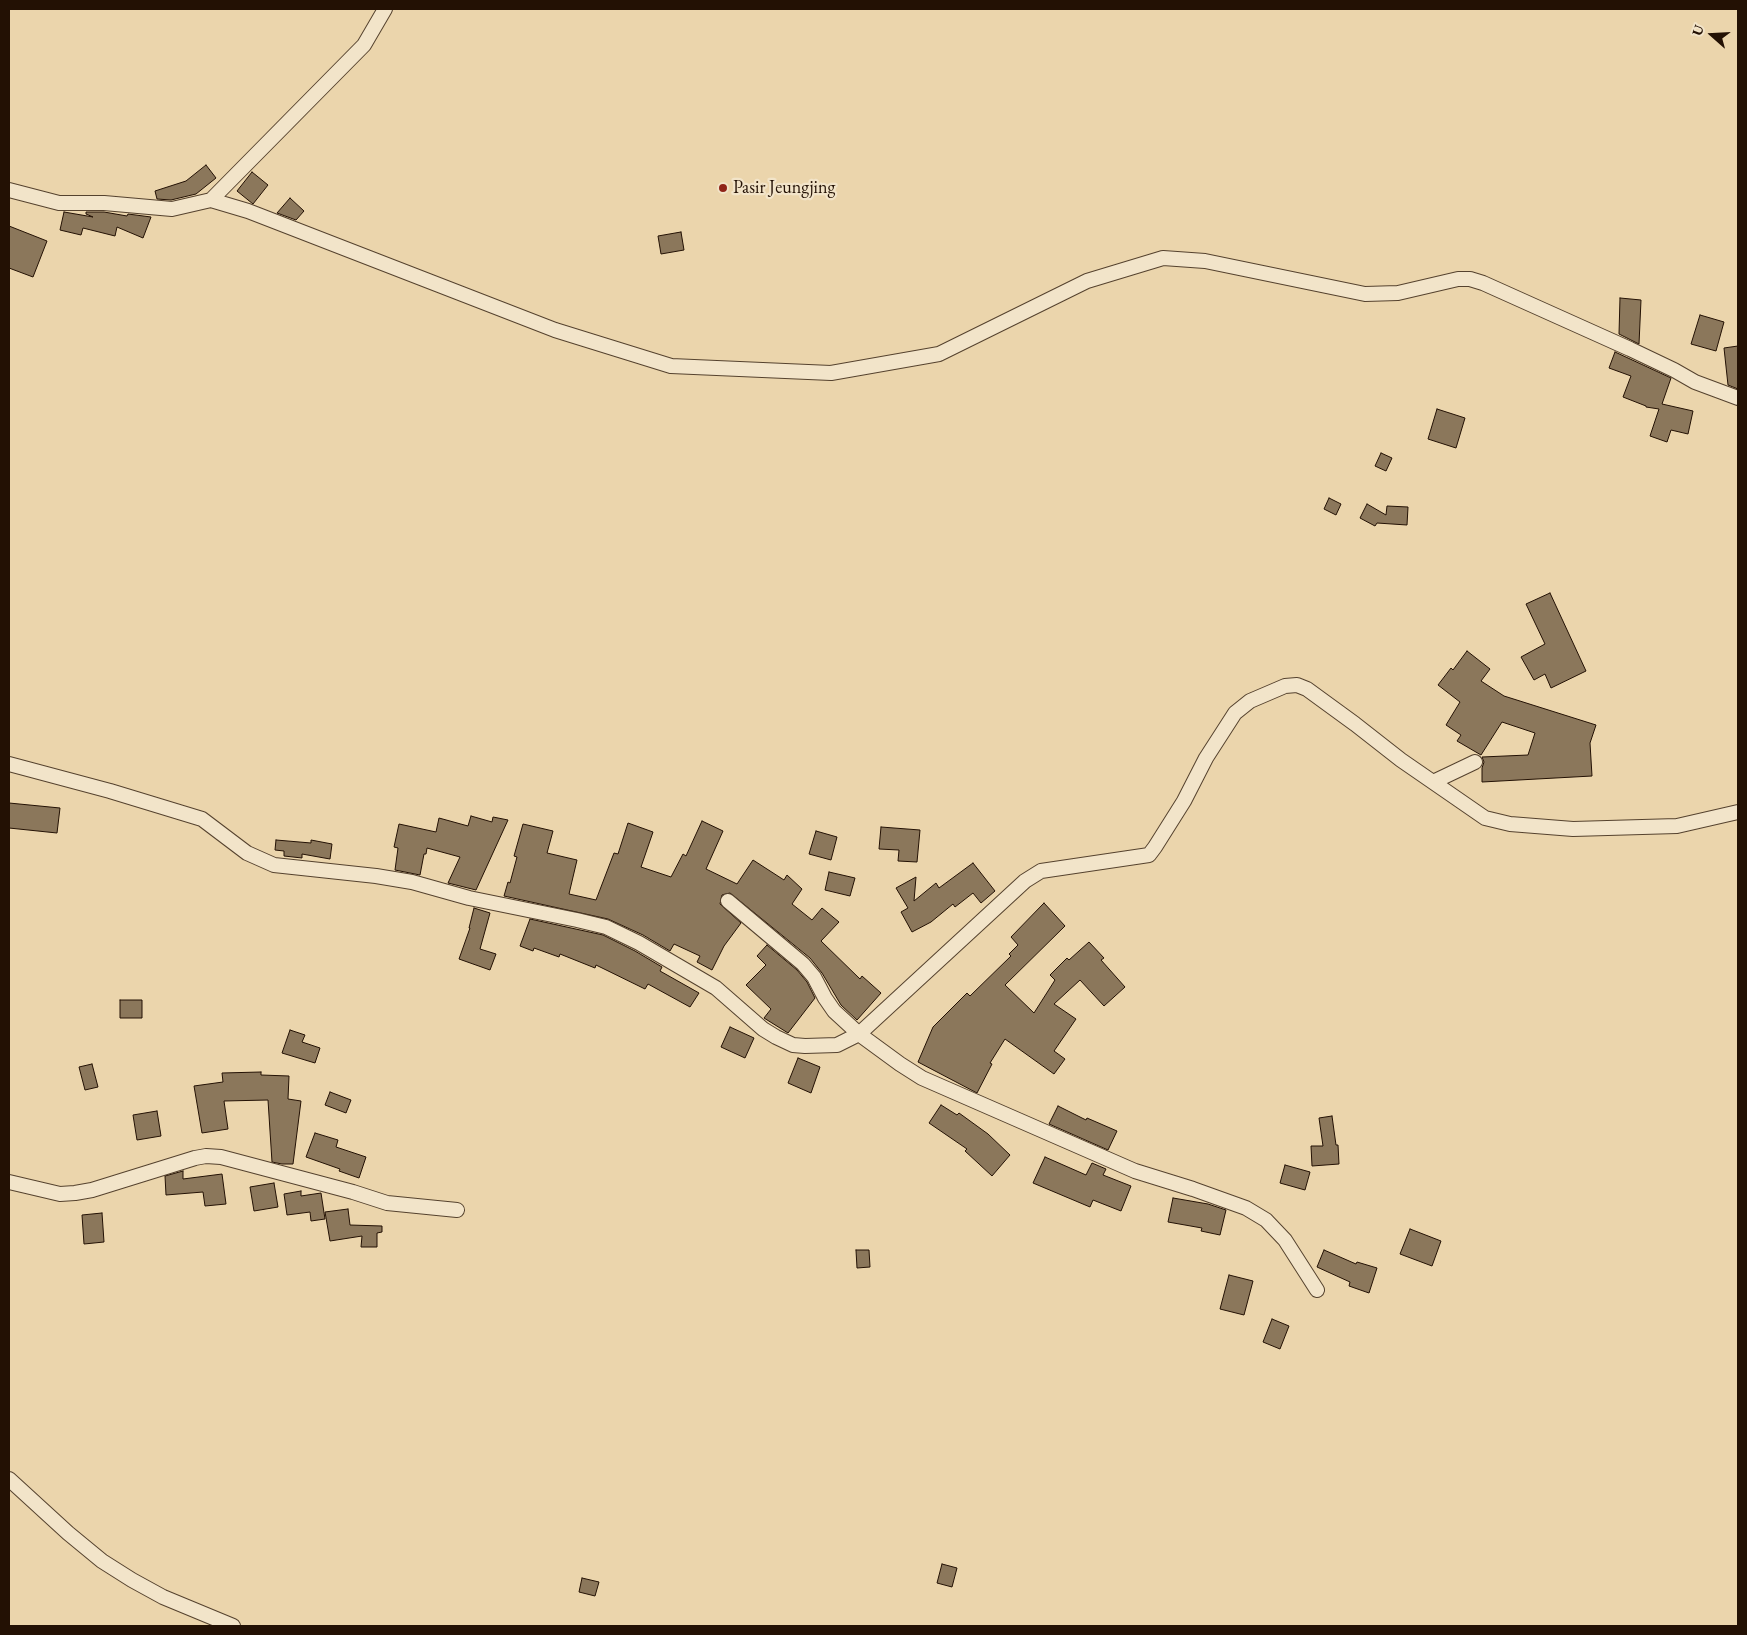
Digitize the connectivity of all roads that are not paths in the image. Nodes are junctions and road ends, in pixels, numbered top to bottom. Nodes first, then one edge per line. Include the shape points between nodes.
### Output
1 (385, 9) edge
2 (9, 190) edge
3 (211, 200) junction
4 (1738, 398) edge
5 (1475, 762) dead end
6 (9, 764) edge
7 (1432, 782) junction
8 (1738, 812) edge
9 (728, 901) dead end
10 (859, 1034) junction
11 (9, 1182) edge
12 (457, 1210) dead end
13 (1317, 1290) dead end
14 (9, 1479) edge
15 (234, 1626) edge

1 - 3 street via 364,45
2 - 3 street via 59,203 172,209
3 - 4 street via 248,211 555,330 672,366 831,373 939,354 1088,281 1163,258 1204,261 1365,294 1398,293 1470,279 1630,349 1695,382
5 - 7 street
6 - 10 street via 202,820 247,853 274,865 412,882 469,898 606,927 716,988 763,1029 793,1045 837,1045
7 - 8 street via 1485,818 1510,824 1573,829 1677,826
7 - 10 street via 1307,689 1297,685 1286,686 1250,700 1235,713 1149,854 1042,871 1025,882
9 - 10 street via 803,964 834,1011
10 - 13 street via 922,1078 1135,1171 1246,1208 1266,1220 1285,1240
11 - 12 street via 60,1194 76,1193 195,1158 221,1156 387,1203
14 - 15 street via 102,1561 163,1597

